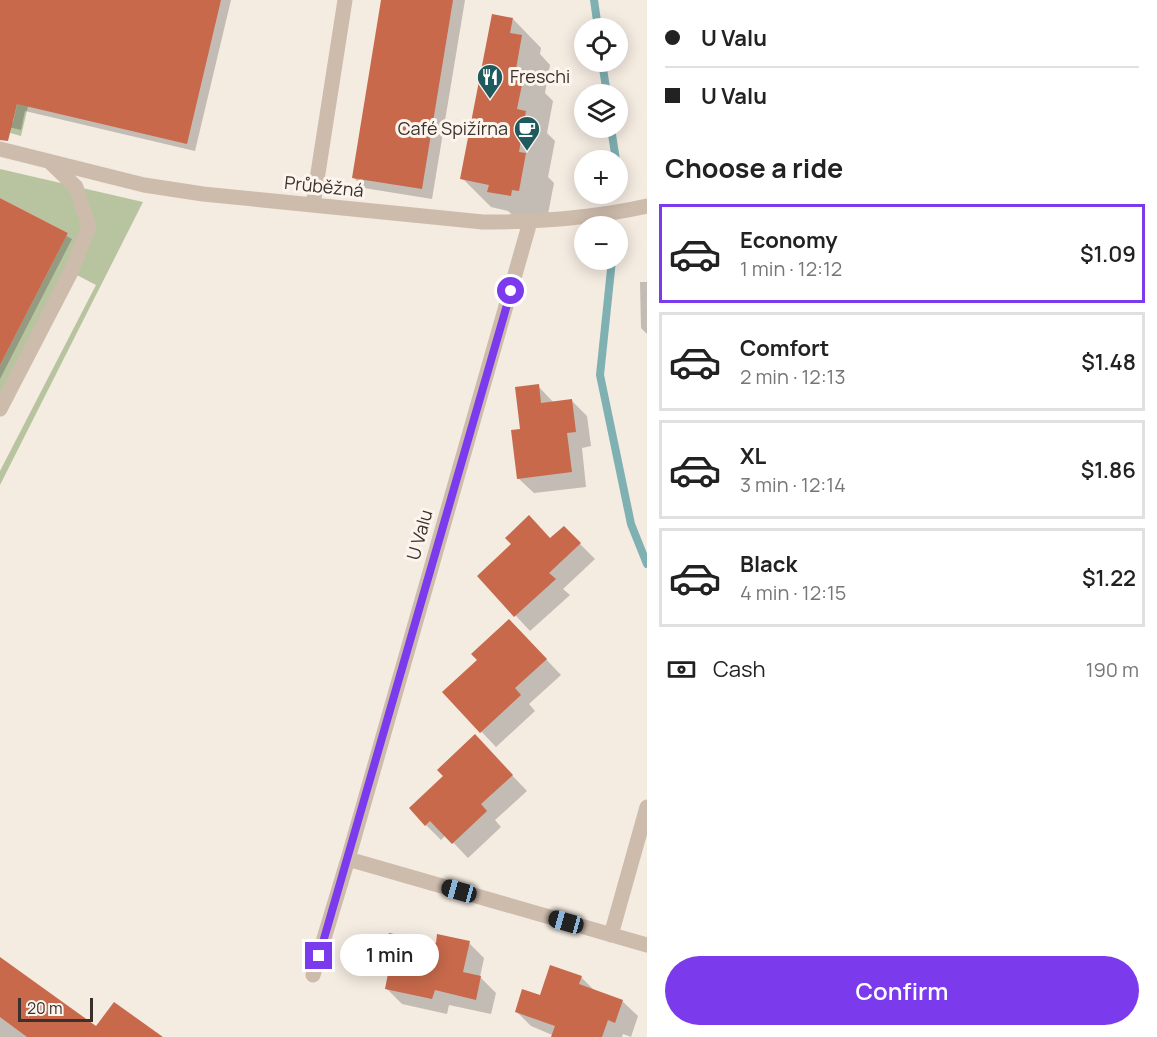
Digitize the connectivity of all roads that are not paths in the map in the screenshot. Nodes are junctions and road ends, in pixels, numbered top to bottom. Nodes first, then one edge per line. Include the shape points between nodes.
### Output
1 (345, 0) edge
2 (0, 149) edge
3 (50, 162) junction
4 (313, 206) junction
5 (647, 206) edge
6 (530, 222) junction
7 (0, 409) edge
8 (647, 807) edge
9 (348, 859) junction
10 (610, 935) junction
11 (647, 945) edge
12 (313, 975) dead end

1 - 4 street
2 - 3 street, Průběžná
3 - 4 street, Průběžná via 202,194
3 - 7 street via 76,186 89,226 70,272
4 - 6 street, Průběžná via 483,222
5 - 6 street, Průběžná via 597,216
6 - 9 street, U Valu
8 - 10 street
9 - 10 street
9 - 12 street, U Valu
10 - 11 street

